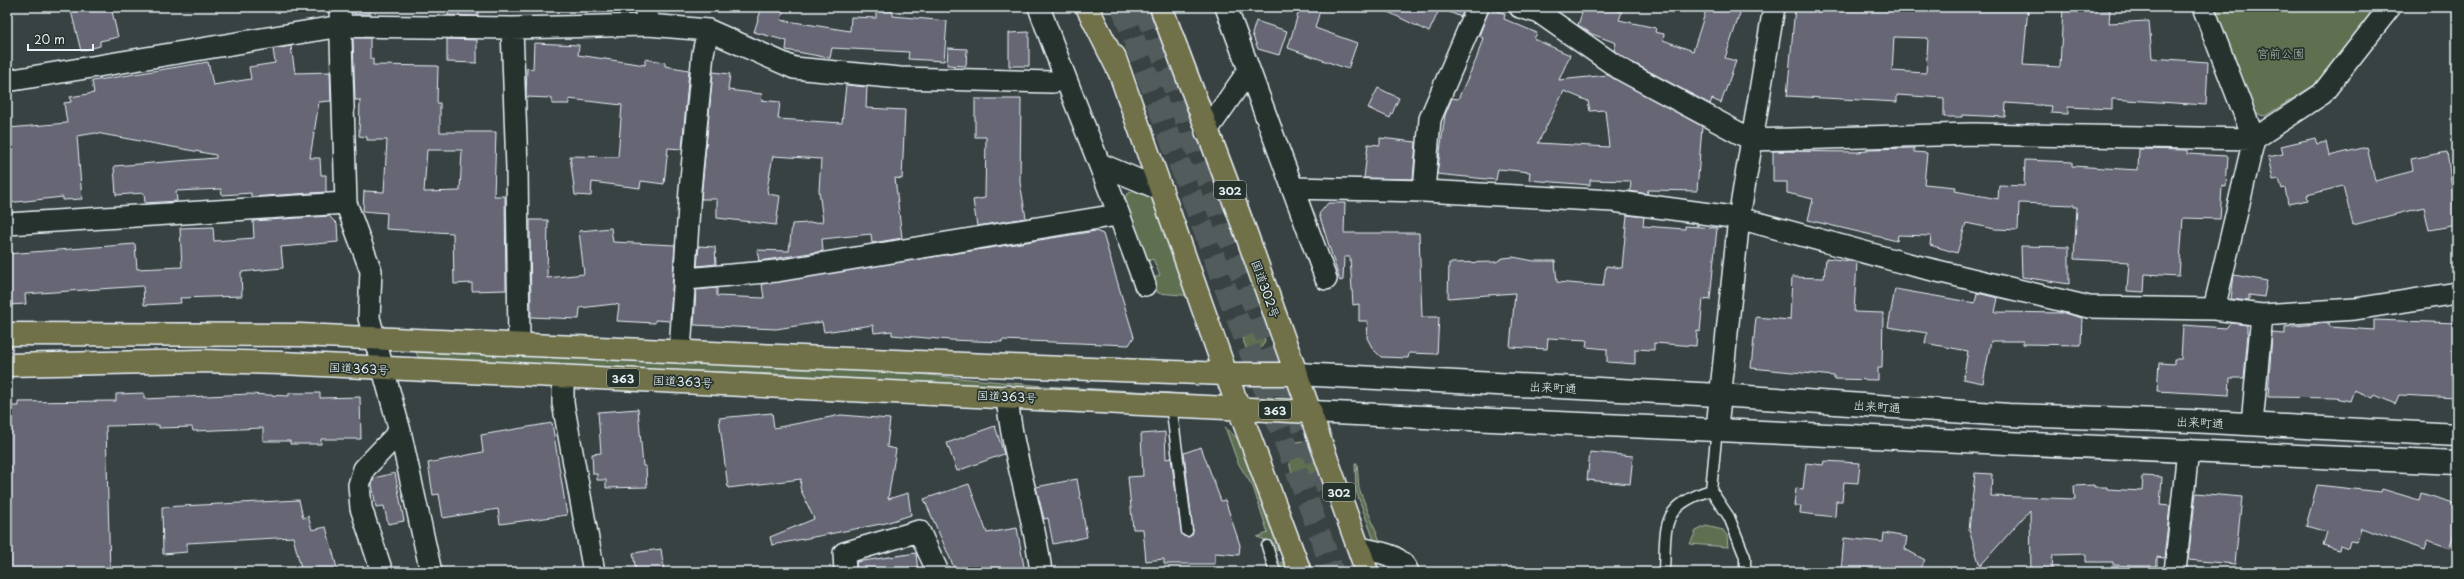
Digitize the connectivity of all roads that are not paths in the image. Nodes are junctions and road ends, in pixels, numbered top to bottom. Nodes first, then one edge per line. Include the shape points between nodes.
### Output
1 (1040, 7) edge
2 (1087, 7) edge
3 (1096, 7) edge
4 (1161, 7) edge
5 (1226, 7) edge
6 (1478, 7) edge
7 (1520, 7) edge
8 (1774, 7) edge
9 (2203, 7) edge
10 (2390, 7) edge
11 (647, 16) edge
12 (340, 17) edge
13 (512, 28) junction
14 (708, 30) junction
15 (1249, 70) junction
16 (1120, 72) junction
17 (1065, 80) junction
18 (7, 81) edge
19 (1206, 132) junction
20 (2254, 139) junction
21 (1752, 140) junction
22 (1100, 164) junction
23 (1292, 188) junction
24 (1162, 190) junction
25 (1424, 191) junction
26 (346, 203) junction
27 (1117, 215) junction
28 (1739, 218) junction
29 (7, 224) edge
30 (1145, 276) dead end
31 (686, 279) junction
32 (1326, 279) dead end
33 (2457, 293) edge
34 (2214, 309) junction
35 (2262, 315) junction
36 (7, 334) edge
37 (375, 338) junction
38 (519, 344) junction
39 (680, 352) junction
40 (7, 365) edge
41 (382, 369) junction
42 (1226, 374) junction
43 (1297, 374) junction
44 (563, 376) junction
45 (1718, 395) junction
46 (1007, 396) junction
47 (1171, 404) junction
48 (1240, 408) junction
49 (1310, 412) junction
50 (2252, 424) junction
51 (1716, 428) junction
52 (400, 431) junction
53 (2457, 435) edge
54 (2188, 450) junction
55 (2457, 464) edge
56 (1711, 490) junction
57 (1187, 531) dead end
58 (1267, 546) dead end
59 (1359, 548) junction
60 (382, 572) edge
61 (431, 572) edge
62 (594, 572) edge
63 (845, 572) edge
64 (938, 572) edge
65 (1040, 572) edge
66 (1275, 572) edge
67 (1300, 572) edge
68 (1367, 572) edge
69 (1408, 572) edge
70 (1664, 572) edge
71 (1745, 572) edge
72 (2175, 572) edge

1 - 17 street
2 - 16 highway
3 - 16 highway
4 - 19 highway, 国道302号 / 302
5 - 15 street
6 - 25 street via 1430,119
7 - 21 street via 1540,13 1620,68
8 - 21 street
9 - 20 street
10 - 20 street via 2322,94
11 - 13 street
11 - 14 street
12 - 13 street
12 - 18 street
12 - 26 street
13 - 38 street
14 - 17 street via 794,68 900,78 1052,82
14 - 31 street via 703,53 690,190
15 - 19 street
15 - 23 street
16 - 24 highway
17 - 22 street
19 - 43 highway, 国道302号 / 302
20 - 21 street via 1973,134
20 - 34 street
21 - 28 street
22 - 24 street
22 - 27 street
23 - 25 street
23 - 32 street
24 - 42 highway
25 - 28 street via 1613,201
26 - 29 street
26 - 37 street via 371,271 369,318
27 - 30 street
27 - 31 street via 777,271
28 - 34 street via 1908,264 2090,307
28 - 45 street
31 - 39 street
33 - 35 street via 2354,309
34 - 35 street
35 - 50 street
36 - 37 highway via 230,333
37 - 38 highway
37 - 41 street
38 - 39 highway
39 - 42 highway
40 - 41 highway, 国道363号 / 363 via 202,361
41 - 44 highway, 国道363号 / 363
41 - 52 street
42 - 43 highway
42 - 48 highway
43 - 45 main road, 出来町通
43 - 49 highway, 国道302号 / 302
44 - 46 highway, 国道363号 / 363
44 - 62 street via 563,403
45 - 50 main road, 出来町通 via 2009,415
45 - 51 street
46 - 47 highway, 国道363号 / 363
46 - 65 street via 1010,427 1037,541
47 - 48 highway, 国道363号 / 363
47 - 57 lane
48 - 49 highway, 国道363号 / 363
48 - 67 highway
49 - 51 main road
49 - 59 highway, 国道302号 / 302
50 - 53 main road, 出来町通
51 - 54 main road via 2016,445
51 - 56 lane
52 - 60 street via 364,469 359,485 361,508
52 - 61 street
54 - 55 main road
54 - 72 street
56 - 70 lane via 1689,497 1675,508 1666,528
56 - 71 lane via 1729,516 1745,557
58 - 66 lane via 1273,557
59 - 68 highway, 国道302号 / 302
59 - 69 street via 1389,555 1399,560
63 - 64 street via 844,553 919,531

